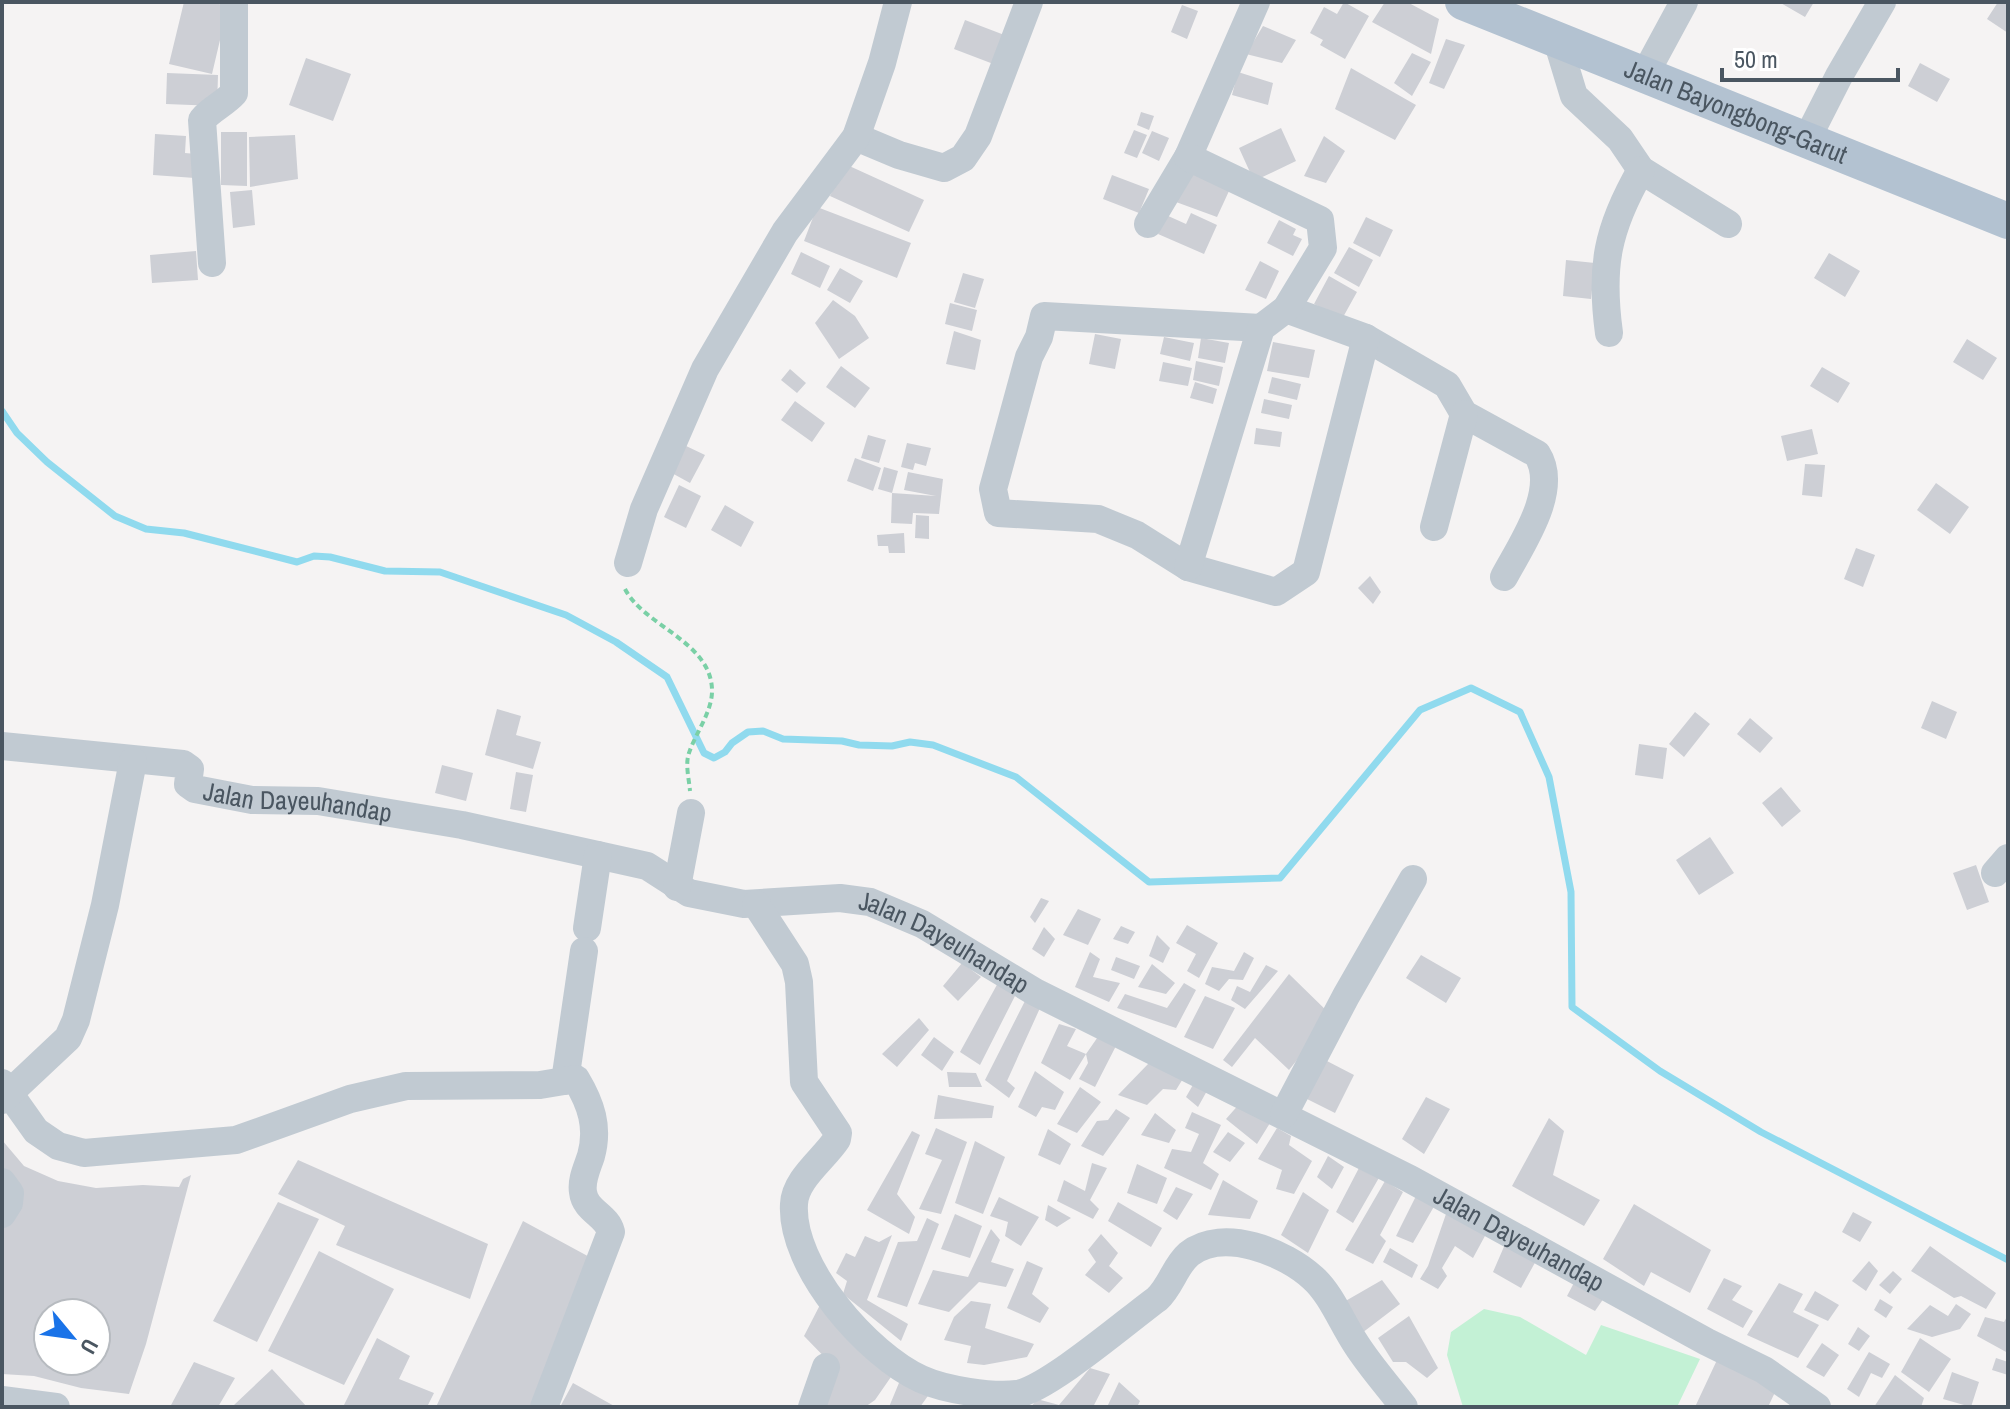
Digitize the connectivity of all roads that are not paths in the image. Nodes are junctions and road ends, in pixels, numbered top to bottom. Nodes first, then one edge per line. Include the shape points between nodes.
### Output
1 (234, 2) edge
2 (898, 2) edge
3 (1029, 2) edge
4 (1256, 2) edge
5 (1463, 2) edge
6 (1684, 2) edge
7 (1882, 2) edge
8 (1557, 40) junction
9 (1644, 76) junction
10 (856, 137) junction
11 (1806, 141) junction
12 (1188, 157) junction
13 (1641, 170) junction
14 (2008, 221) edge
15 (1148, 224) dead end
16 (1728, 224) dead end
17 (212, 263) dead end
18 (1286, 309) junction
19 (1261, 328) junction
20 (1609, 333) dead end
21 (1366, 338) junction
22 (1464, 414) junction
23 (1434, 527) dead end
24 (628, 563) road end
25 (1188, 567) junction
26 (1504, 577) dead end
27 (2, 746) edge
28 (133, 761) junction
29 (691, 813) road end
30 (598, 855) junction
31 (1413, 879) dead end
32 (683, 890) junction
33 (750, 904) junction
34 (4, 1092) edge
35 (582, 1101) junction
36 (1284, 1114) junction
37 (2, 1182) edge
38 (2, 1214) edge
39 (826, 1367) dead end
40 (2, 1400) edge
41 (56, 1407) edge
42 (544, 1407) edge
43 (812, 1407) edge
44 (1404, 1407) edge
45 (1817, 1407) edge

1 - 17 street via 234,93 202,120
2 - 10 street
3 - 10 street via 978,136 963,158 944,168
4 - 12 street
5 - 8 main road, Jalan Bayongbong-Garut
6 - 9 street
7 - 11 street
8 - 9 main road, Jalan Bayongbong-Garut
8 - 13 street via 1574,96 1620,139
9 - 11 main road, Jalan Bayongbong-Garut
10 - 24 street via 785,232 705,369 644,509
11 - 14 main road, Jalan Bayongbong-Garut
12 - 15 street
12 - 18 street via 1320,220 1323,248
13 - 16 street
13 - 20 street via 1608,253 1604,292
18 - 19 street
18 - 21 street
19 - 25 street
19 - 25 street via 1044,316 1029,357 993,489 998,513 1098,519 1137,535
21 - 22 street via 1447,385
21 - 25 street via 1306,572 1276,592
22 - 23 street
22 - 26 street via 1537,454 1543,464 1537,517
27 - 28 street, Jalan Dayeuhandap
28 - 30 street, Jalan Dayeuhandap via 183,764 190,769 188,784 195,789 252,800 318,801
28 - 34 street via 76,1020 68,1038
29 - 32 street
30 - 32 street, Jalan Dayeuhandap via 647,866
30 - 35 street via 586,940
31 - 36 street
32 - 33 street, Jalan Dayeuhandap
33 - 36 street, Jalan Dayeuhandap via 840,898 870,902 922,924 1035,992
33 - 44 street via 795,964 804,1082 838,1133 795,1196 799,1236 827,1292 882,1353 940,1386 1021,1393 1048,1380 1157,1299 1189,1254 1240,1242 1287,1259 1316,1280
34 - 35 street via 36,1131 58,1146 84,1153 236,1140 350,1099 406,1086 540,1085
35 - 42 street via 593,1147 583,1194 611,1232
36 - 45 street, Jalan Dayeuhandap via 1764,1370
37 - 38 street via 10,1193
39 - 43 street
40 - 41 street

